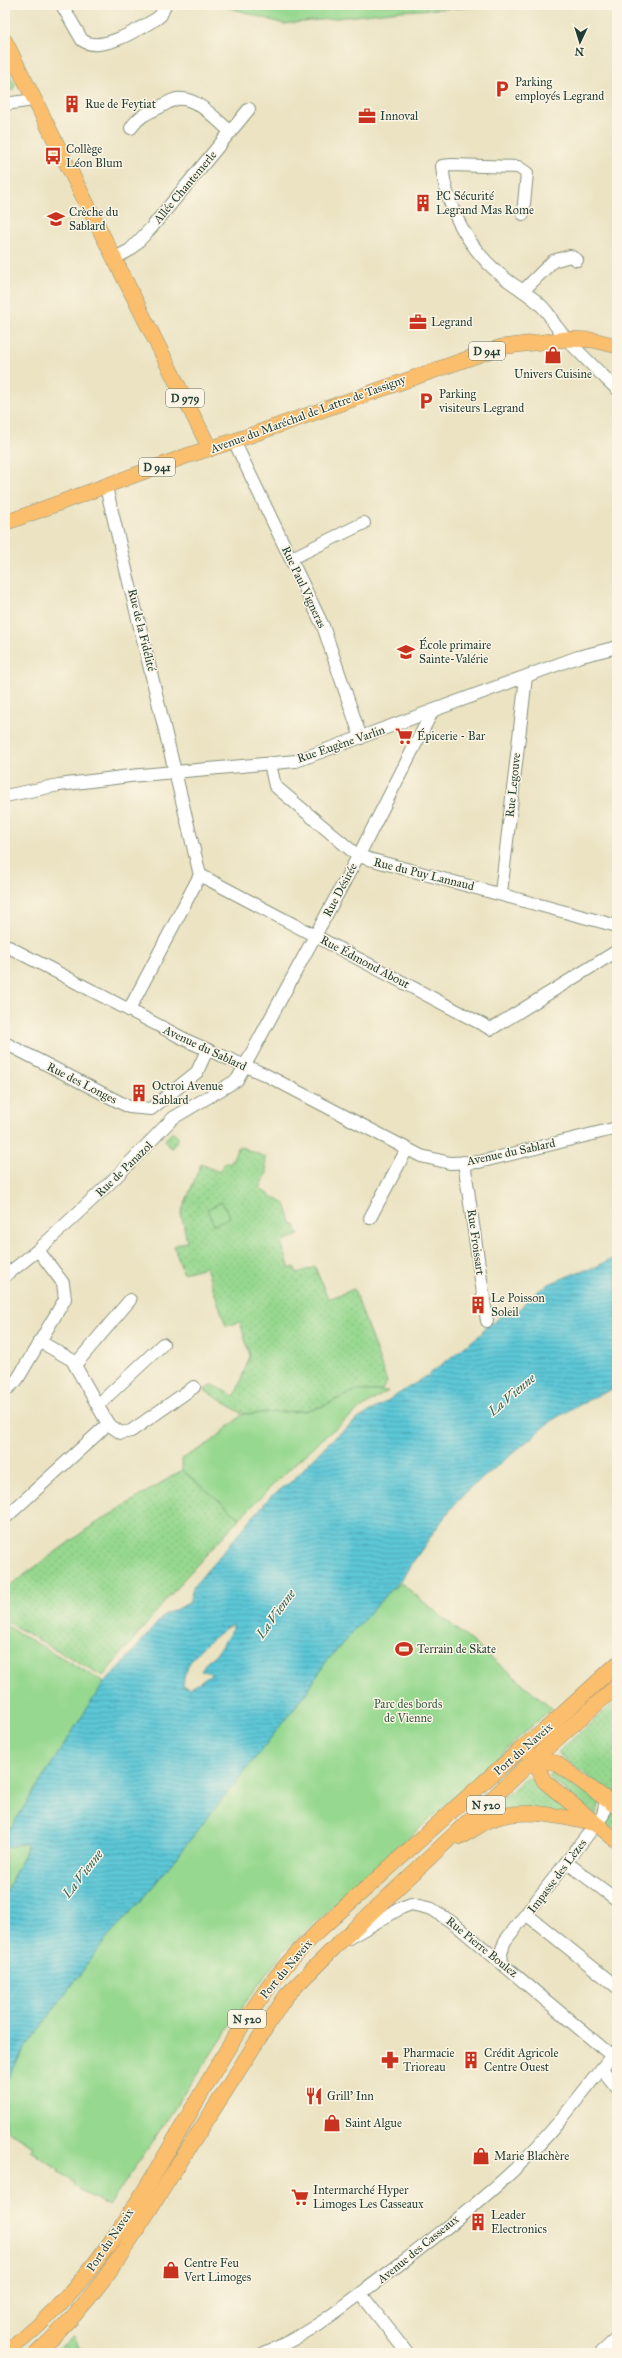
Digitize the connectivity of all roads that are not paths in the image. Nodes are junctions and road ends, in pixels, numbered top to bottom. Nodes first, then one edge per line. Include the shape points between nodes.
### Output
1 (62, 5) edge
2 (165, 5) edge
3 (5, 41) edge
4 (34, 100) junction
5 (5, 104) edge
6 (249, 109) dead end
7 (131, 128) dead end
8 (231, 132) junction
9 (524, 214) dead end
10 (115, 258) junction
11 (577, 260) dead end
12 (523, 291) junction
13 (567, 339) junction
14 (617, 346) edge
15 (617, 389) edge
16 (234, 441) junction
17 (210, 449) junction
18 (106, 487) junction
19 (5, 523) edge
20 (364, 523) dead end
21 (292, 558) junction
22 (617, 647) edge
23 (526, 677) junction
24 (432, 712) junction
25 (361, 738) junction
26 (270, 764) junction
27 (176, 773) junction
28 (5, 796) edge
29 (358, 856) junction
30 (200, 875) junction
31 (501, 893) junction
32 (617, 926) edge
33 (315, 936) junction
34 (5, 945) edge
35 (617, 951) edge
36 (129, 1010) junction
37 (5, 1044) edge
38 (207, 1050) junction
39 (245, 1067) junction
40 (617, 1128) edge
41 (407, 1149) junction
42 (464, 1162) junction
43 (370, 1218) dead end
44 (38, 1250) junction
45 (5, 1276) edge
46 (130, 1300) dead end
47 (487, 1321) dead end
48 (39, 1341) junction
49 (163, 1344) dead end
50 (75, 1365) junction
51 (194, 1387) dead end
52 (5, 1391) edge
53 (98, 1405) junction
54 (108, 1424) junction
55 (5, 1518) edge
56 (617, 1664) edge
57 (617, 1686) edge
58 (522, 1748) junction
59 (534, 1759) junction
60 (611, 1803) edge
61 (596, 1824) junction
62 (617, 1840) edge
63 (438, 1850) junction
64 (566, 1862) junction
65 (617, 1900) edge
66 (526, 1914) junction
67 (337, 1945) junction
68 (502, 1963) junction
69 (617, 1987) edge
70 (614, 2053) edge
71 (602, 2068) junction
72 (617, 2088) edge
73 (362, 2294) junction
74 (616, 2341) edge
75 (290, 2347) edge
76 (7, 2352) edge
77 (37, 2353) edge
78 (264, 2353) edge
79 (407, 2353) edge
80 (601, 2353) edge

1 - 2 street via 82,40 98,45 112,41 156,19 161,15
3 - 4 main road, D 979
4 - 5 street
4 - 10 main road, D 979
6 - 8 street, Allée Chantemerle
7 - 8 street via 139,118 148,113 176,99 186,99 194,102
8 - 10 street, Allée Chantemerle via 152,227 130,250
9 - 12 street via 527,173 518,167 442,166 443,182 452,210 462,227 492,266
10 - 17 main road, D 979
11 - 12 street via 570,256 553,261
12 - 13 street via 546,310
13 - 14 main road, Avenue du Maréchal de Lattre de Tassigny / D 941 via 593,340
13 - 15 street
13 - 16 main road, Avenue du Maréchal de Lattre de Tassigny / D 941 via 501,347
16 - 17 main road, Avenue du Maréchal de Lattre de Tassigny / D 941
16 - 21 street, Rue Paul Vigneras
17 - 18 main road, Avenue du Maréchal de Lattre de Tassigny / D 941
18 - 19 main road, Avenue du Maréchal de Lattre de Tassigny / D 941
18 - 27 street, Rue de la Fidélité
20 - 21 street
21 - 25 street, Rue Paul Vigneras via 323,626
22 - 23 street, Rue Eugène Varlin via 578,657
23 - 24 street, Rue Eugène Varlin
23 - 31 street, Rue Legouve
24 - 25 street, Rue Eugène Varlin
24 - 29 street, Rue Désirée
25 - 26 street, Rue Eugène Varlin via 309,757
26 - 27 street, Rue Eugène Varlin
26 - 29 street, Rue du Puy Lannaud via 275,786
27 - 28 street, Rue Eugène Varlin via 106,779
27 - 30 street
29 - 31 street, Rue du Puy Lannaud
29 - 33 street, Rue Désirée
30 - 33 street, Rue Édmond About
30 - 36 street
31 - 32 street, Rue du Puy Lannaud
33 - 35 street, Rue Édmond About via 491,1029
33 - 39 street, Rue Désirée
34 - 36 street, Avenue du Sablard
36 - 38 street, Avenue du Sablard
37 - 38 street, Rue des Longes via 129,1107 151,1109 197,1072
38 - 39 street, Avenue du Sablard
39 - 41 street, Avenue du Sablard via 266,1075
39 - 44 street, Rue de Panazol via 237,1080 173,1118 112,1181
40 - 42 street, Avenue du Sablard via 479,1162
41 - 42 street, Avenue du Sablard via 420,1156 450,1163
41 - 43 street
42 - 47 street, Rue Froissart
44 - 45 street, Rue de Panazol
44 - 48 street via 63,1283 65,1299
46 - 50 street
48 - 50 street via 72,1360
48 - 52 street via 18,1380
49 - 53 street
50 - 53 street
51 - 54 street via 131,1431 121,1433
53 - 54 street
54 - 55 street
56 - 58 main road, Port du Naveix / N 520 via 546,1730
57 - 59 main road, Port du Naveix / N 520
58 - 59 main road
58 - 76 main road, Port du Naveix / N 520 via 320,1930 285,1967 268,1988 216,2069 112,2240 84,2278 28,2335
59 - 60 main road via 556,1762
59 - 61 main road via 544,1781
59 - 63 main road, Port du Naveix / N 520
60 - 61 street, Impasse des Lèzes
61 - 62 main road
61 - 63 main road via 556,1816 512,1813 490,1820
61 - 64 street, Impasse des Lèzes
63 - 67 main road, Port du Naveix / N 520
64 - 65 street
64 - 66 street, Impasse des Lèzes
66 - 68 street via 504,1941
66 - 69 street, Impasse des Lèzes
67 - 68 street, Rue Pierre Boulez via 411,1904 432,1909
67 - 77 main road, Port du Naveix / N 520 via 286,1996 118,2259 94,2293
68 - 70 street, Rue Pierre Boulez
70 - 71 street, Avenue des Casseaux
71 - 72 street
71 - 73 street, Avenue des Casseaux via 567,2112 517,2167
73 - 75 street, Avenue des Casseaux
73 - 79 street
74 - 80 street
75 - 78 street, Avenue des Casseaux

